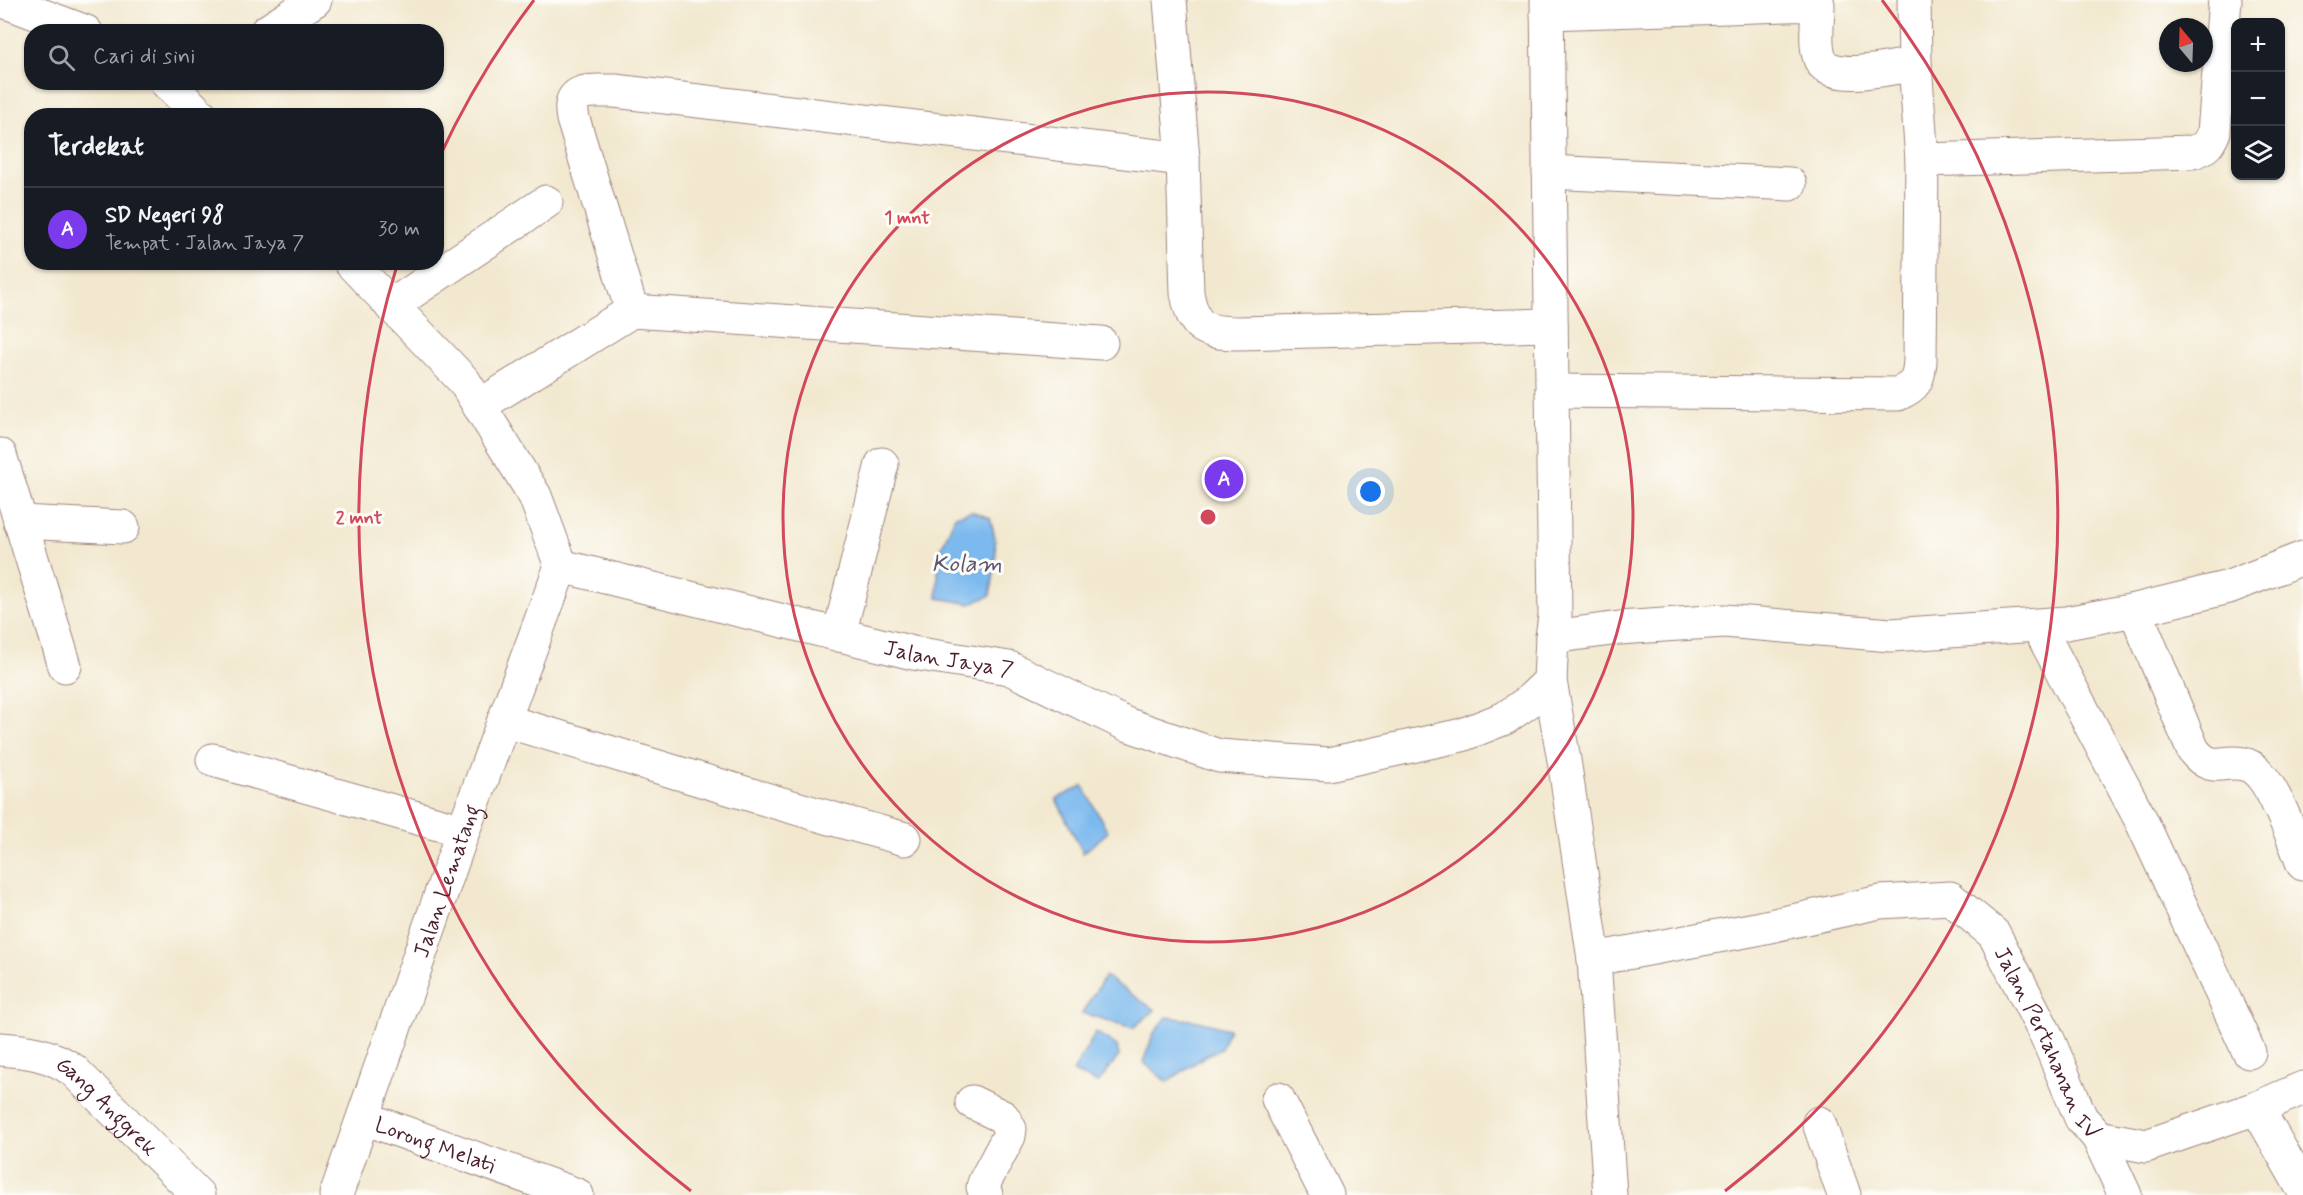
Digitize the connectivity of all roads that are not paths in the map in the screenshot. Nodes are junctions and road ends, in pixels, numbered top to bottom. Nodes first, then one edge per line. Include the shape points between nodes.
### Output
1 (1, 0) edge
2 (315, 0) edge
3 (1170, 0) edge
4 (1914, 0) edge
5 (2225, 0) edge
6 (1818, 2) edge
7 (1547, 6) edge
8 (65, 24) edge
9 (278, 24) edge
10 (1916, 64) junction
11 (180, 90) edge
12 (195, 108) edge
13 (1183, 159) junction
14 (1922, 160) junction
15 (1549, 172) junction
16 (1790, 184) dead end
17 (546, 202) dead end
18 (357, 270) edge
19 (391, 306) junction
20 (632, 311) junction
21 (1551, 325) junction
22 (1101, 343) dead end
23 (1552, 391) junction
24 (479, 406) junction
25 (0, 455) edge
26 (882, 464) dead end
27 (21, 522) junction
28 (123, 526) dead end
29 (2303, 558) edge
30 (561, 566) junction
31 (2135, 610) junction
32 (2038, 626) junction
33 (839, 635) junction
34 (1552, 637) junction
35 (64, 666) dead end
36 (1550, 681) junction
37 (505, 721) junction
38 (213, 760) dead end
39 (464, 831) junction
40 (905, 839) dead end
41 (2303, 864) edge
42 (1594, 959) junction
43 (0, 1049) edge
44 (2249, 1053) dead end
45 (2303, 1088) edge
46 (1278, 1099) dead end
47 (972, 1102) dead end
48 (2257, 1108) junction
49 (364, 1118) junction
50 (1819, 1123) dead end
51 (2098, 1137) junction
52 (2303, 1189) edge
53 (198, 1195) edge
54 (336, 1195) edge
55 (577, 1195) edge
56 (986, 1195) edge
57 (1327, 1195) edge
58 (1610, 1195) edge
59 (1844, 1195) edge
60 (2125, 1195) edge

1 - 8 street
2 - 9 street
3 - 13 street
4 - 10 street
5 - 14 street via 2214,132 2209,145 2193,152
6 - 7 street
6 - 10 street via 1818,52 1826,69 1857,72
7 - 15 street
10 - 14 street
11 - 12 street
13 - 20 street via 615,92 582,92 570,107
13 - 21 street via 1187,293 1192,314 1202,328 1238,333
14 - 23 street via 1919,378 1907,390 1898,394
15 - 16 street
15 - 21 street
17 - 19 street
18 - 19 street
19 - 24 street via 464,381
20 - 22 street
20 - 24 street
21 - 23 street
23 - 34 street
24 - 30 street via 535,496
25 - 27 street
26 - 33 street
27 - 28 street
27 - 35 street
29 - 31 street via 2229,586
30 - 33 street, Jalan Jaya 7
30 - 37 street, Jalan Lematang
31 - 32 street
31 - 41 street via 2193,750 2201,761 2248,765 2258,773 2280,807
32 - 34 street via 1891,635 1724,621
32 - 44 street via 2141,820
33 - 36 street, Jalan Jaya 7 via 913,653 1009,668 1126,724 1219,756 1329,764 1462,735 1511,714
34 - 36 street
36 - 42 street
37 - 39 street, Jalan Lematang
37 - 40 street
38 - 39 street
39 - 49 street, Jalan Lematang
42 - 51 street, Jalan Pertahanan IV via 1756,930 1880,902 1950,898 1994,934 2047,1037 2081,1118
42 - 58 street
43 - 53 street, Gang Anggrek via 35,1052 73,1070
45 - 48 street, Jalan Pertahanan IV
46 - 57 street
47 - 56 street via 1003,1117 1010,1129 985,1181
48 - 51 street, Jalan Pertahanan IV via 2146,1146
48 - 52 street
49 - 54 street, Jalan Lematang
49 - 55 street, Lorong Melati
50 - 59 street
51 - 60 street

